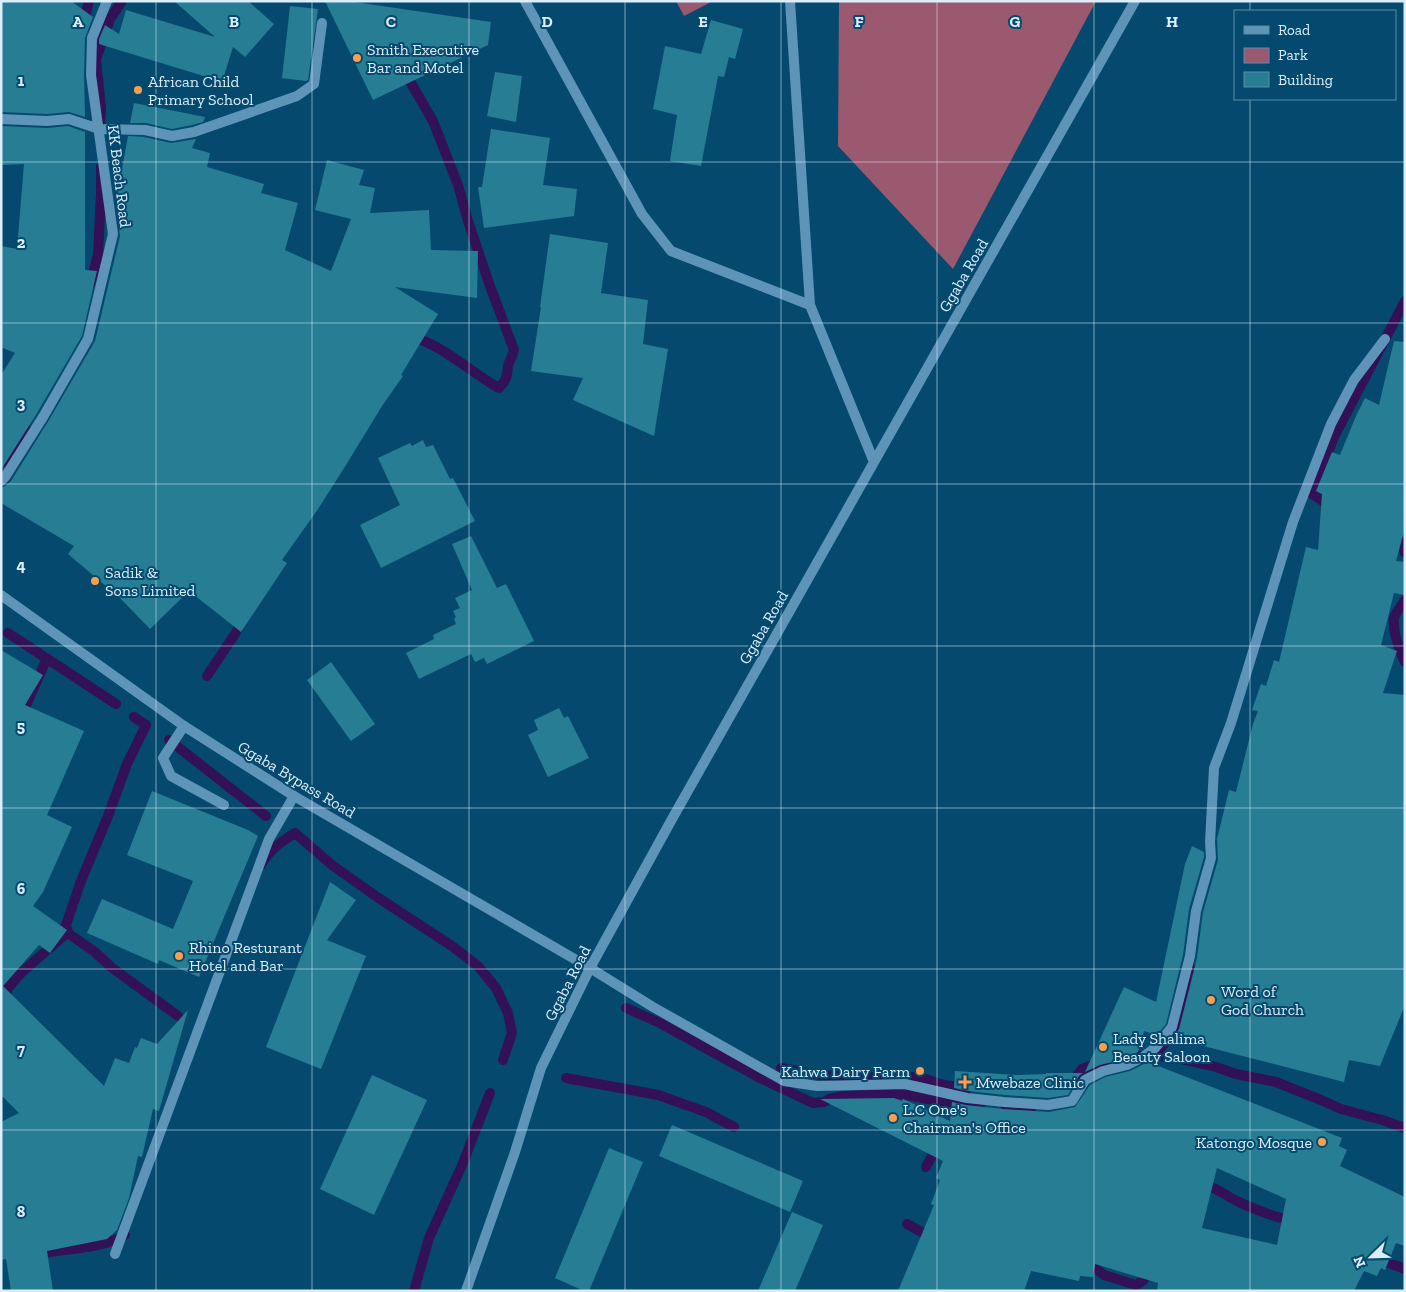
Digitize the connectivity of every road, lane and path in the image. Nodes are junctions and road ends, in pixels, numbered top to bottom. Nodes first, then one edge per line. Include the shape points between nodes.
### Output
1 (107, 1) edge
2 (525, 1) edge
3 (790, 1) edge
4 (1135, 1) edge
5 (322, 23) dead end
6 (1, 119) edge
7 (99, 129) junction
8 (810, 305) junction
9 (1385, 339) dead end
10 (874, 462) junction
11 (1, 481) edge
12 (1, 595) edge
13 (184, 726) junction
14 (294, 796) junction
15 (224, 805) dead end
16 (590, 968) junction
17 (115, 1254) dead end
18 (466, 1291) edge

1 - 7 street, KK Beach Road via 92,38 91,75
2 - 8 street via 642,214 671,251
3 - 8 street
4 - 10 street, Ggaba Road
5 - 7 street via 314,84 297,96 194,132 172,136 144,130
6 - 7 street via 69,119
7 - 11 street, KK Beach Road via 114,234 88,338 43,417
8 - 10 street
9 - 16 street, Ggaba Bypass Road via 1354,380 1331,424 1293,522 1214,768 1211,858 1196,911 1190,956 1172,1026 1144,1057 1085,1080 1072,1101 1048,1105 967,1098 905,1084 817,1086 784,1081
10 - 16 street, Ggaba Road
12 - 13 street, Ggaba Bypass Road
13 - 14 street, Ggaba Bypass Road
13 - 15 street via 163,758 171,776
14 - 16 street, Ggaba Bypass Road
14 - 17 street via 269,839
16 - 18 street, Ggaba Road via 541,1068

